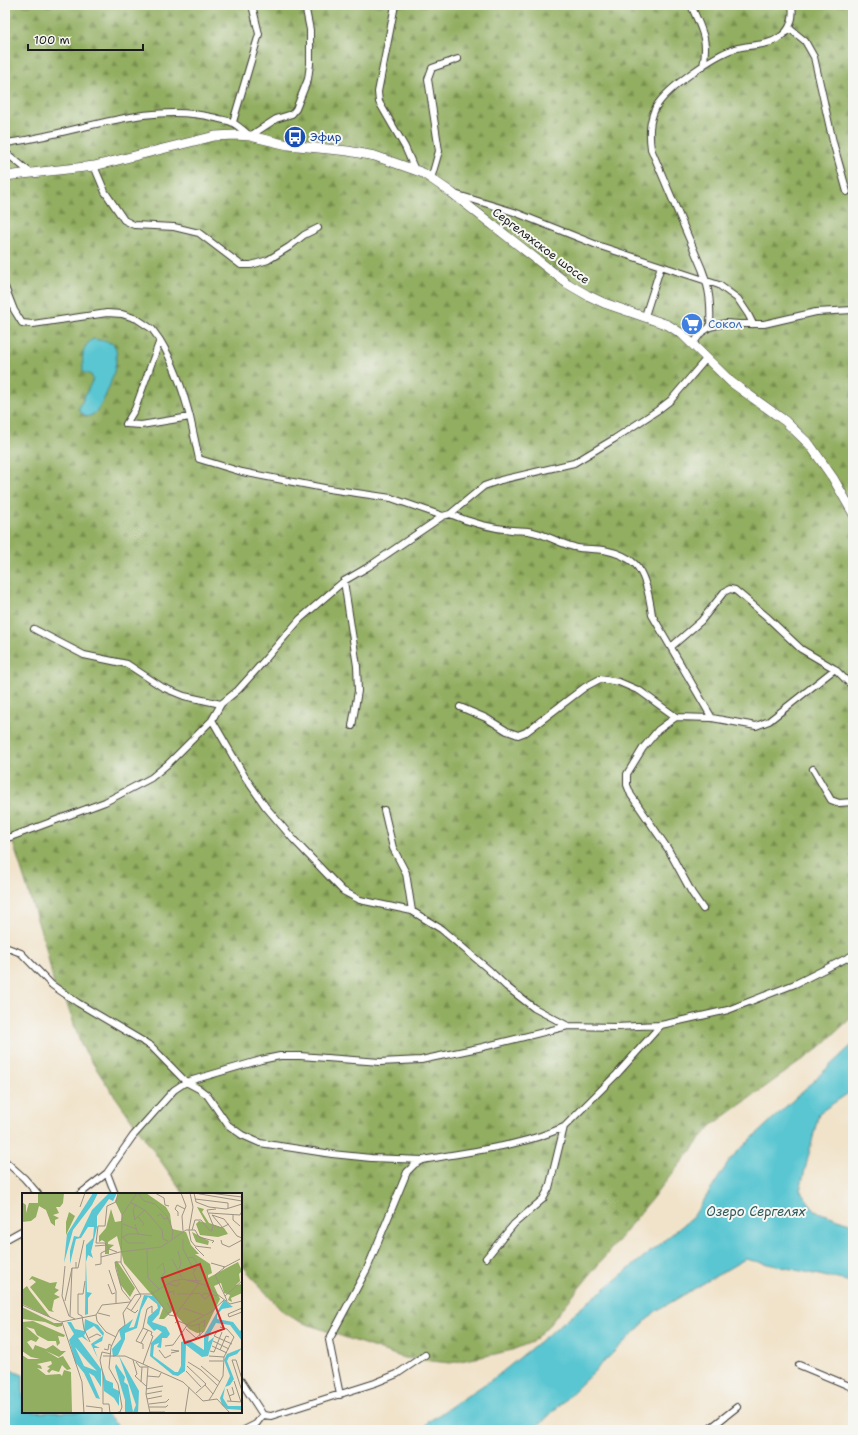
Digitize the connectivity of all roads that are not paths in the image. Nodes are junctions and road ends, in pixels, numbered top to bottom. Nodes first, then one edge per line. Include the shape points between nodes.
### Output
1 (252, 5) edge
2 (305, 5) edge
3 (395, 5) edge
4 (691, 5) edge
5 (792, 5) edge
6 (789, 28) junction
7 (458, 59) dead end
8 (703, 66) junction
9 (233, 122) junction
10 (250, 136) junction
11 (5, 143) edge
12 (5, 152) edge
13 (94, 166) junction
14 (415, 170) junction
15 (31, 173) junction
16 (5, 176) edge
17 (431, 179) junction
18 (847, 192) dead end
19 (452, 193) junction
20 (318, 228) dead end
21 (661, 266) junction
22 (706, 280) junction
23 (5, 287) edge
24 (853, 310) edge
25 (645, 316) junction
26 (753, 324) junction
27 (710, 327) junction
28 (160, 340) junction
29 (693, 344) junction
30 (706, 359) junction
31 (190, 417) junction
32 (853, 513) edge
33 (450, 514) junction
34 (443, 516) junction
35 (344, 581) junction
36 (34, 629) dead end
37 (671, 647) junction
38 (835, 669) junction
39 (853, 687) edge
40 (221, 704) junction
41 (460, 706) dead end
42 (676, 717) junction
43 (712, 718) junction
44 (212, 720) junction
45 (352, 726) dead end
46 (813, 769) dead end
47 (853, 802) edge
48 (384, 810) dead end
49 (5, 839) edge
50 (703, 909) dead end
51 (412, 911) junction
52 (5, 947) edge
53 (853, 955) edge
54 (661, 1025) junction
55 (568, 1026) junction
56 (186, 1082) junction
57 (564, 1127) junction
58 (423, 1160) junction
59 (6, 1163) edge
60 (107, 1173) junction
61 (37, 1193) edge
62 (81, 1193) edge
63 (115, 1193) edge
64 (22, 1231) edge
65 (5, 1240) edge
66 (486, 1258) dead end
67 (426, 1355) dead end
68 (799, 1365) dead end
69 (242, 1383) edge
70 (853, 1388) edge
71 (340, 1395) junction
72 (737, 1407) dead end
73 (263, 1415) junction
74 (244, 1430) edge
75 (708, 1430) edge

1 - 9 street via 259,34
2 - 10 street via 310,30 310,64 308,79 296,109 292,114 276,119
3 - 14 street via 378,92 379,102
4 - 8 street via 704,36 706,54
5 - 6 street via 792,21
6 - 8 street via 774,41 744,46
6 - 18 street via 805,41 814,57
7 - 17 street via 432,68 428,79 439,151
8 - 22 street via 663,98 656,107 649,132 655,159
9 - 10 street
9 - 11 street via 180,112 154,114
10 - 13 main road, Сергеляхское шоссе via 215,136
10 - 14 main road, Сергеляхское шоссе via 288,145 375,156
12 - 15 street
13 - 15 main road, Сергеляхское шоссе
13 - 20 street via 105,192 124,220 134,225 174,227 199,233 241,265 268,260
14 - 17 main road, Сергеляхское шоссе
15 - 16 main road, Сергеляхское шоссе
17 - 19 main road, Сергеляхское шоссе
19 - 21 street via 514,212
19 - 25 main road, Сергеляхское шоссе via 568,284 587,296
21 - 22 street
21 - 25 street
22 - 26 street via 719,285 738,299
22 - 27 street via 710,297
23 - 28 street via 22,323 33,324 107,313 122,314 138,319 152,329
24 - 26 street via 816,312
25 - 29 main road, Сергеляхское шоссе via 668,325
26 - 27 street via 726,323
27 - 29 street via 701,333
28 - 31 street via 170,357
28 - 31 street via 126,424 141,425
29 - 30 main road, Сергеляхское шоссе
30 - 32 main road, Сергеляхское шоссе via 731,382 785,420 810,445
30 - 33 street via 671,400 614,439 574,463 484,486
31 - 34 street via 199,459 242,472 391,498
33 - 34 street
33 - 37 street via 484,527 527,531 574,547 603,550 626,558 635,564 644,579 652,615
34 - 35 street
35 - 40 street via 300,619 238,690
35 - 45 street via 357,666 358,691
36 - 40 street via 84,654 127,664 162,687 184,696
37 - 38 street via 701,621 724,592 730,589 735,590 766,616 801,649
37 - 43 street
38 - 39 street
38 - 43 street via 769,721 756,726
40 - 44 street
41 - 42 street via 507,731 518,734 526,732 585,687 600,680 620,682 640,691
42 - 43 street
42 - 50 street via 658,730 642,748 626,774 627,784 631,795 668,849
44 - 49 street via 151,778 105,802
44 - 51 street via 265,806 343,891 360,900
46 - 47 street via 831,800 839,803
48 - 51 street via 393,848 406,873
51 - 55 street via 441,929 534,1008
52 - 56 street via 22,953 52,985 78,1003 151,1046
53 - 54 street via 795,984 728,1010
54 - 55 street
54 - 57 street
55 - 56 street via 421,1060 380,1062 280,1056
56 - 58 street via 207,1096 228,1125 242,1135 260,1142 332,1154
56 - 60 street via 174,1090 132,1136
57 - 58 street via 523,1141
57 - 66 street via 549,1188 543,1199 514,1224
58 - 71 street via 407,1172 367,1269 329,1340
59 - 61 street
60 - 62 street
60 - 63 street
64 - 65 street
67 - 71 street via 397,1374
68 - 70 street
69 - 73 street
71 - 73 street via 285,1413
72 - 75 street
73 - 74 street via 256,1424

